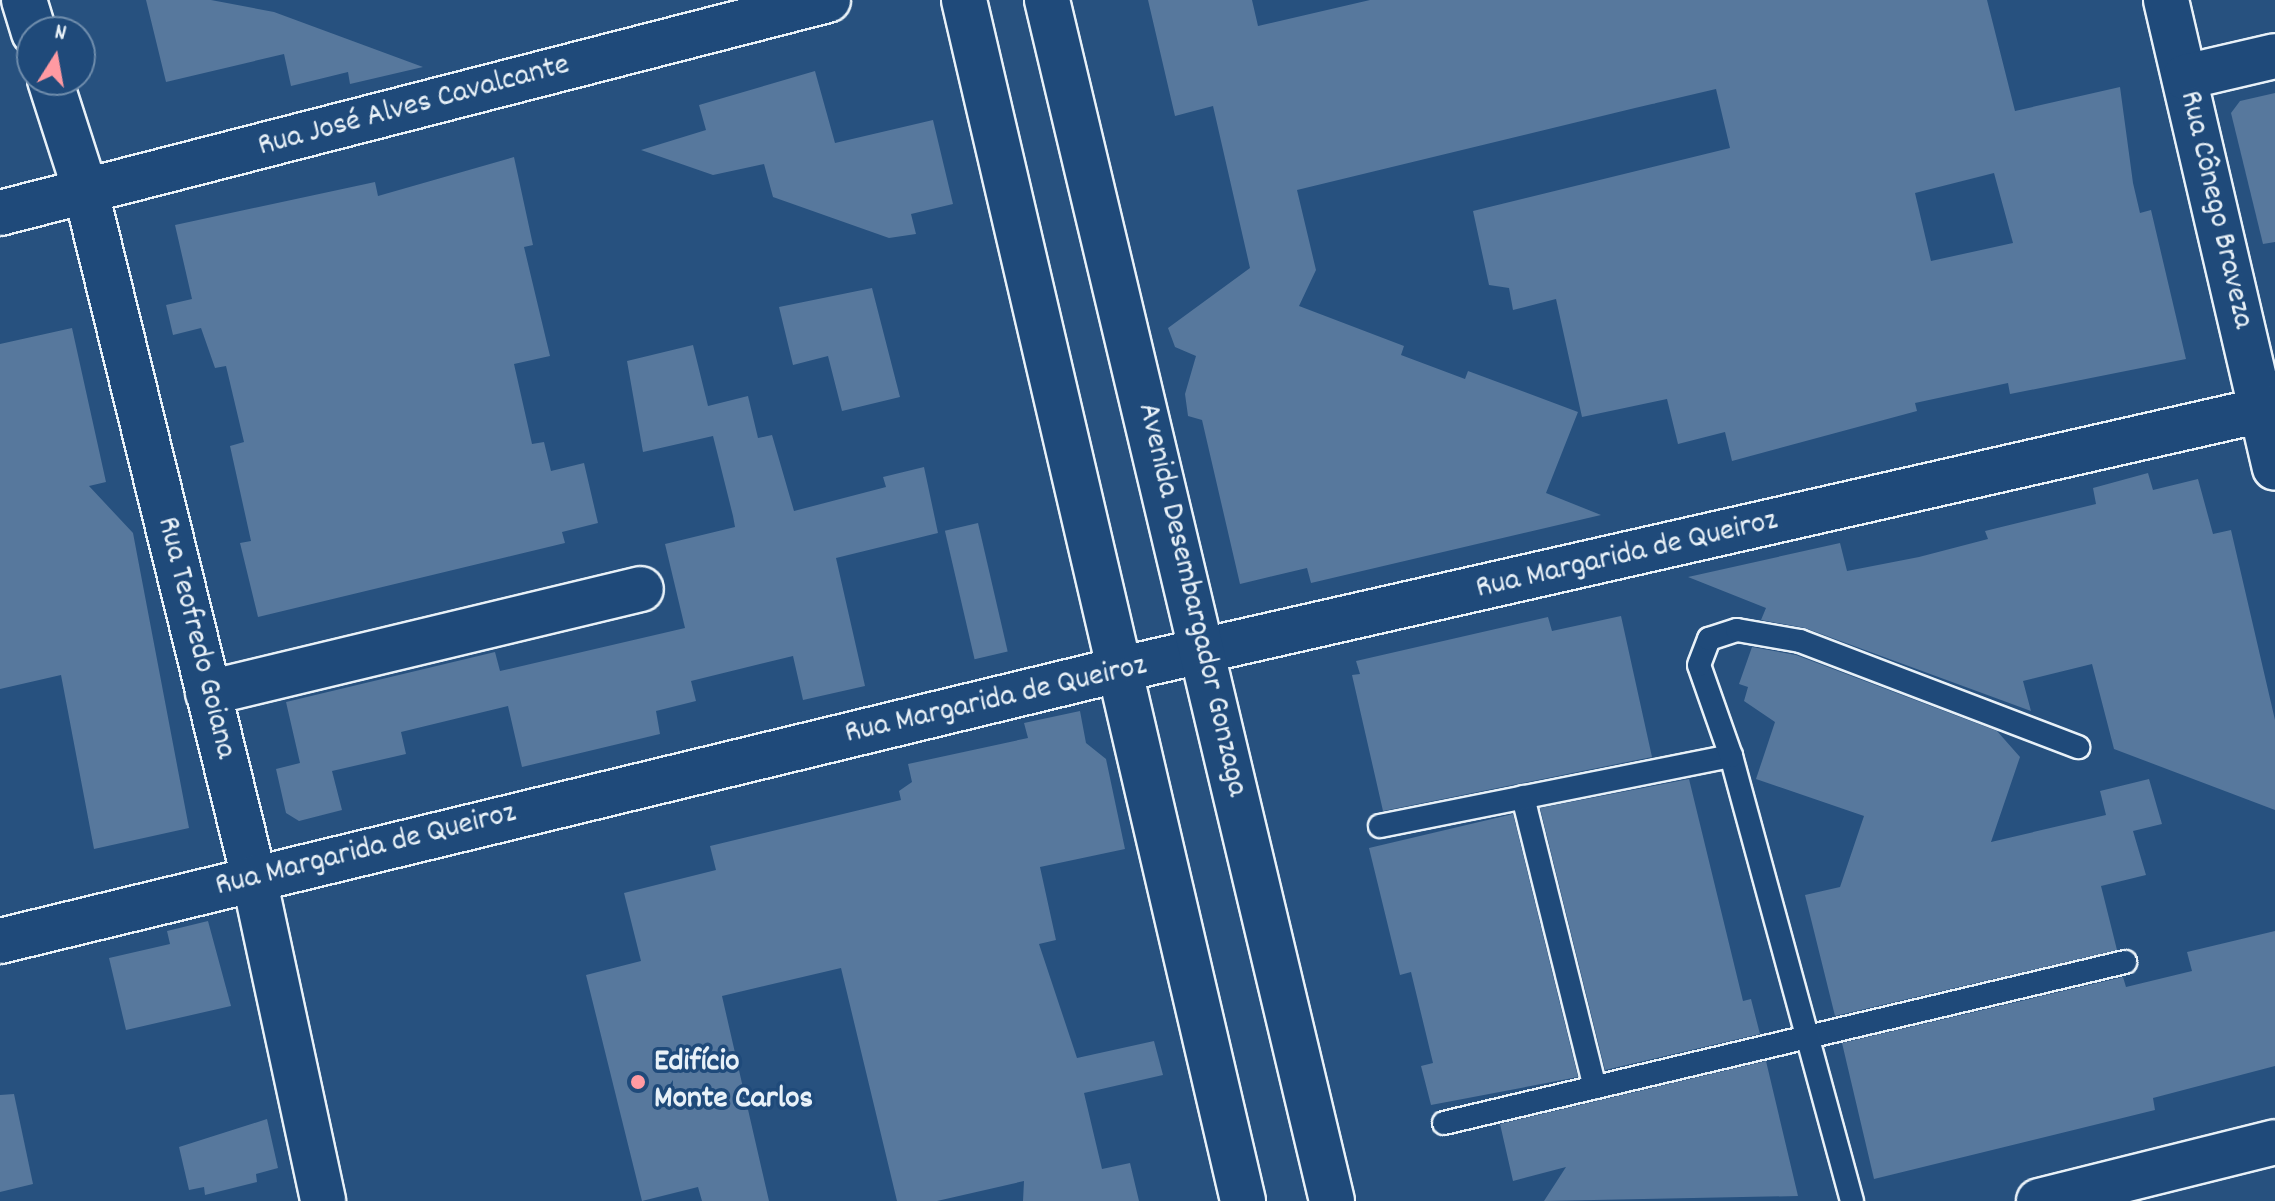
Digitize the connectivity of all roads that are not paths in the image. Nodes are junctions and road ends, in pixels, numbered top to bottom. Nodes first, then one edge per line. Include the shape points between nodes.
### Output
1 (828, 0) edge
2 (964, 0) edge
3 (1047, 0) edge
4 (2166, 0) edge
5 (2275, 56) edge
6 (2185, 77) junction
7 (55, 96) edge
8 (86, 192) junction
9 (0, 213) edge
10 (2268, 408) edge
11 (2275, 467) edge
12 (641, 589) dead end
13 (1205, 653) junction
14 (1122, 669) junction
15 (208, 693) junction
16 (2078, 747) dead end
17 (1731, 756) junction
18 (1523, 797) junction
19 (1380, 826) dead end
20 (254, 878) junction
21 (0, 941) edge
22 (2125, 962) dead end
23 (1808, 1037) junction
24 (1595, 1087) junction
25 (1444, 1123) dead end
26 (2275, 1142) edge
27 (323, 1201) edge
28 (1243, 1201) edge
29 (1332, 1201) edge
30 (1852, 1201) edge
31 (2039, 1201) edge

1 - 8 street, Rua José Alves Cavalcante
2 - 14 street
3 - 13 street, Avenida Desembargador Gonzaga
4 - 6 street, Rua Cônego Braveza
5 - 6 street
6 - 10 street, Rua Cônego Braveza
7 - 8 street, Rua Teofredo Goiana
8 - 9 street, Rua José Alves Cavalcante
8 - 15 street, Rua Teofredo Goiana
10 - 11 street, Rua Cônego Braveza
10 - 13 street, Rua Margarida de Queiroz
12 - 15 street
13 - 14 street, Rua Margarida de Queiroz
13 - 29 street, Avenida Desembargador Gonzaga
14 - 20 street, Rua Margarida de Queiroz
14 - 28 street
15 - 20 street, Rua Teofredo Goiana
16 - 17 lane via 1892,671 1737,630 1709,639 1699,665
17 - 18 lane
17 - 23 lane
18 - 19 lane
18 - 24 lane
20 - 21 street, Rua Margarida de Queiroz
20 - 27 street, Rua Teofredo Goiana
22 - 23 lane
23 - 24 lane
23 - 30 lane
24 - 25 lane
26 - 31 street

